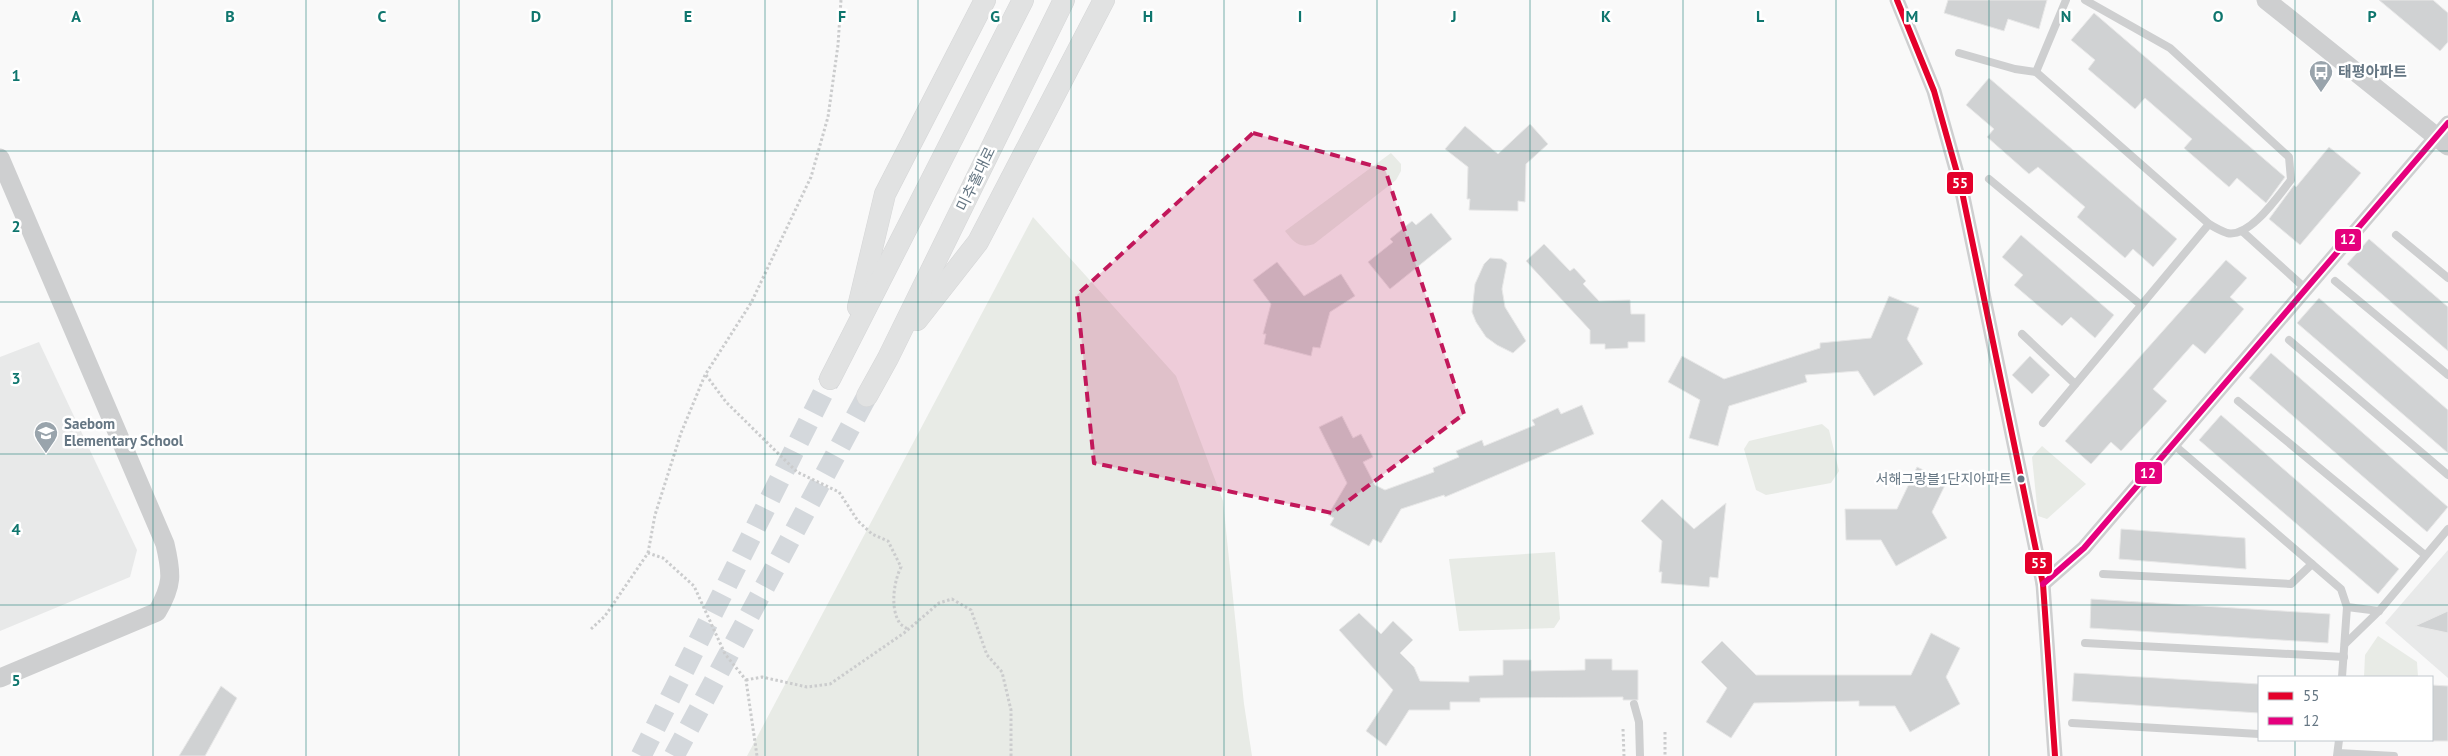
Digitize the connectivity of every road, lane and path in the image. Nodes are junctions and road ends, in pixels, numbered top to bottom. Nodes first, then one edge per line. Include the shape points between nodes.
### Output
1 (841, 0) edge
2 (985, 0) edge
3 (1023, 0) edge
4 (1064, 0) edge
5 (1104, 0) edge
6 (1897, 0) edge
7 (2066, 0) edge
8 (2086, 0) edge
9 (2266, 0) edge
10 (1958, 53) dead end
11 (2036, 72) junction
12 (2444, 135) edge
13 (0, 158) edge
14 (1989, 179) dead end
15 (2209, 224) junction
16 (2242, 231) junction
17 (2396, 236) dead end
18 (2448, 278) edge
19 (2335, 281) dead end
20 (2306, 289) junction
21 (2141, 305) junction
22 (2022, 334) dead end
23 (2289, 340) dead end
24 (849, 344) junction
25 (888, 358) junction
26 (2448, 374) edge
27 (706, 375) junction
28 (830, 379) tunnel mouth
29 (2075, 384) junction
30 (867, 396) tunnel mouth
31 (2238, 401) dead end
32 (2043, 423) dead end
33 (2173, 444) junction
34 (2448, 475) edge
35 (2448, 529) edge
36 (648, 553) junction
37 (2425, 555) junction
38 (2312, 564) junction
39 (2103, 574) dead end
40 (2042, 584) junction
41 (2347, 607) junction
42 (2378, 611) junction
43 (590, 629) dead end
44 (908, 630) junction
45 (2085, 643) dead end
46 (2345, 644) junction
47 (2344, 657) junction
48 (2342, 676) edge
49 (0, 678) edge
50 (746, 680) junction
51 (1634, 704) dead end
52 (2072, 723) dead end
53 (1623, 729) dead end
54 (1665, 732) dead end
55 (2258, 734) edge
56 (2338, 741) edge
57 (2338, 754) edge
58 (758, 756) edge
59 (1011, 756) edge
60 (1624, 756) edge
61 (1640, 756) edge
62 (1665, 756) edge
63 (2055, 756) edge
64 (2394, 756) edge

1 - 27 path via 828,117 811,177 751,303
2 - 24 main road via 885,194
3 - 24 main road
4 - 25 main road, 미추홀대로
5 - 25 main road via 978,242
6 - 40 street via 1934,91 1961,187
7 - 11 lane
8 - 16 lane via 2170,48 2289,157 2291,180 2263,214
9 - 12 street
10 - 11 lane
11 - 15 lane
12 - 20 street
13 - 49 street via 166,544 170,568 169,593 157,612
14 - 21 lane
15 - 16 lane via 2228,233
15 - 21 lane
16 - 20 lane
17 - 18 lane
19 - 26 lane
20 - 33 street
21 - 29 lane
22 - 29 lane
23 - 34 lane
24 - 28 main road
25 - 30 main road
27 - 36 path via 681,433 655,515
27 - 44 path via 726,402 797,472 839,492 872,534 888,541 901,567 894,580 899,622
29 - 32 lane
31 - 37 lane
33 - 38 lane
33 - 40 street via 2084,548
35 - 37 lane
36 - 43 path via 605,616
36 - 50 path via 663,558 694,586 725,654
37 - 42 lane
38 - 39 lane via 2291,584
38 - 41 lane via 2341,589
40 - 63 street
41 - 42 lane
41 - 46 lane
42 - 46 lane
44 - 50 path via 830,684 808,687 762,677
44 - 59 path via 939,603 952,599 971,610 987,654 1002,672 1011,710
45 - 47 lane
46 - 47 lane
47 - 48 lane
50 - 58 path
51 - 61 lane via 1639,722
52 - 55 lane
53 - 60 path
54 - 62 path
56 - 57 lane
57 - 64 lane

